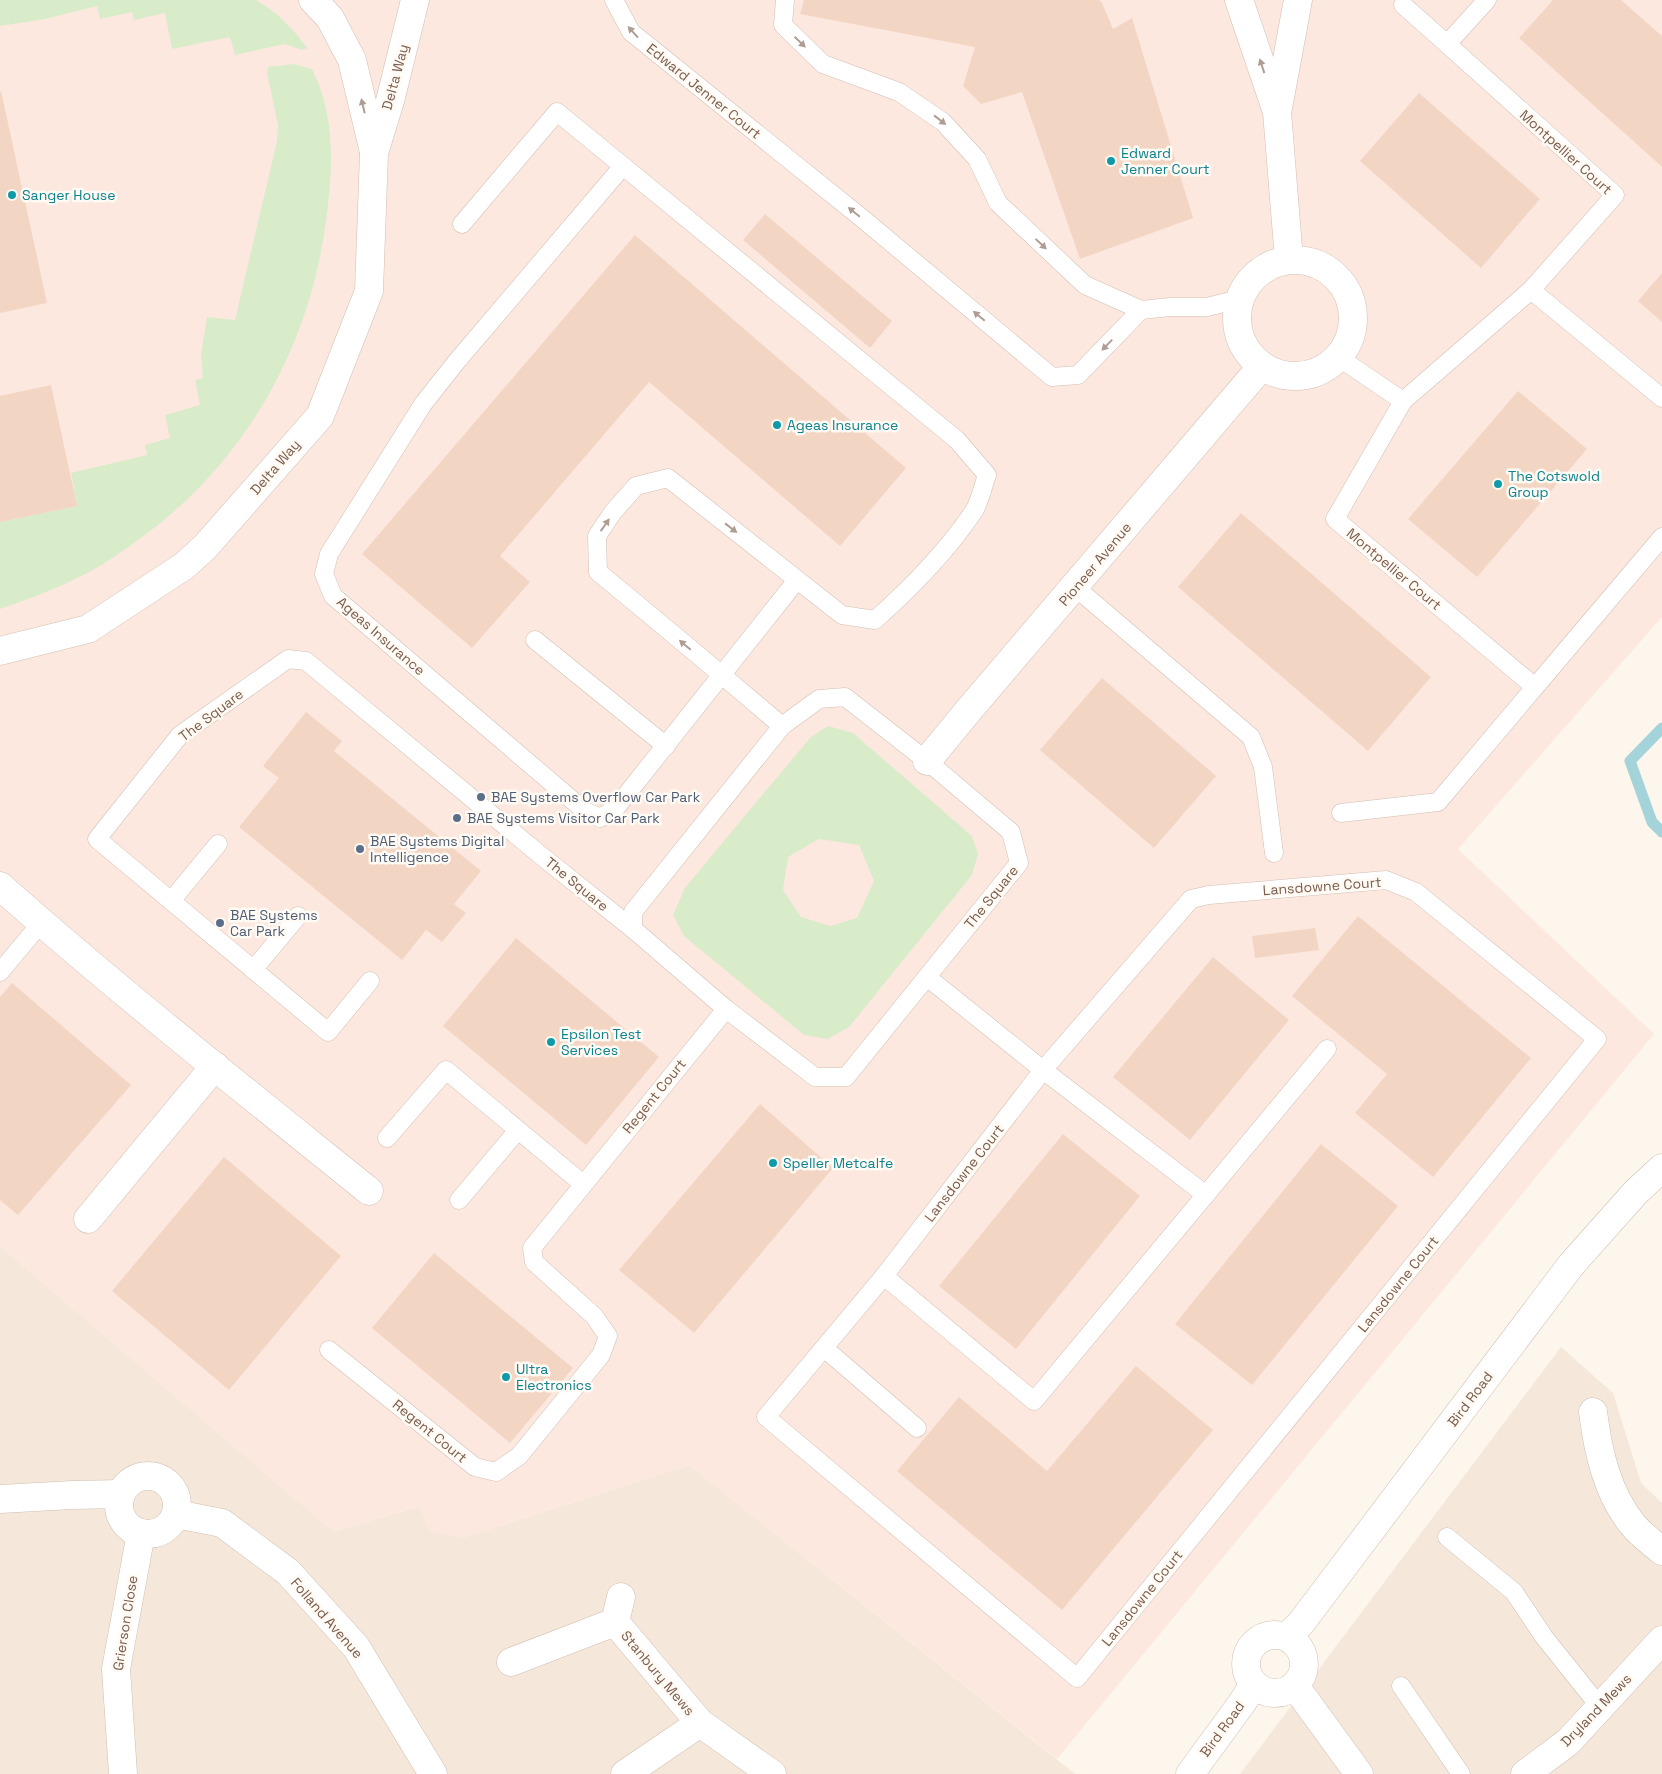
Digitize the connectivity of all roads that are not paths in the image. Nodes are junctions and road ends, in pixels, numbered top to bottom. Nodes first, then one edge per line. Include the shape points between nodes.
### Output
1 (312, 0) edge
2 (415, 0) edge
3 (614, 0) edge
4 (785, 0) edge
5 (1239, 0) edge
6 (1298, 0) edge
7 (1487, 0) edge
8 (1403, 5) dead end
9 (1447, 44) junction
10 (1277, 112) junction
11 (374, 153) junction
12 (624, 166) junction
13 (462, 224) dead end
14 (1289, 260) junction
15 (1531, 290) junction
16 (1239, 299) junction
17 (1141, 310) junction
18 (1338, 357) junction
19 (1262, 366) junction
20 (1662, 398) edge
21 (1403, 401) junction
22 (1662, 538) edge
23 (797, 580) junction
24 (1076, 587) junction
25 (535, 640) dead end
26 (0, 651) edge
27 (722, 676) junction
28 (1535, 687) junction
29 (782, 726) junction
30 (666, 746) junction
31 (927, 762) junction
32 (1341, 813) dead end
33 (218, 844) dead end
34 (1274, 853) dead end
35 (0, 886) edge
36 (171, 901) junction
37 (298, 916) dead end
38 (42, 923) junction
39 (632, 929) junction
40 (253, 970) junction
41 (0, 972) edge
42 (927, 977) junction
43 (370, 981) dead end
44 (726, 1009) junction
45 (1328, 1049) dead end
46 (215, 1066) junction
47 (1043, 1070) junction
48 (518, 1130) junction
49 (387, 1138) dead end
50 (1662, 1168) edge
51 (583, 1184) junction
52 (369, 1191) dead end
53 (1206, 1195) junction
54 (459, 1200) dead end
55 (88, 1219) dead end
56 (884, 1276) junction
57 (824, 1348) junction
58 (329, 1350) dead end
59 (1593, 1412) dead end
60 (917, 1428) dead end
61 (121, 1494) junction
62 (0, 1499) edge
63 (176, 1514) junction
64 (141, 1533) junction
65 (1447, 1537) dead end
66 (1662, 1552) edge
67 (1287, 1637) junction
68 (1662, 1640) edge
69 (511, 1662) dead end
70 (1254, 1684) junction
71 (1295, 1686) junction
72 (1401, 1686) dead end
73 (1600, 1707) junction
74 (700, 1724) junction
75 (123, 1774) edge
76 (433, 1774) edge
77 (624, 1774) edge
78 (772, 1774) edge
79 (1190, 1774) edge
80 (1359, 1774) edge
81 (1461, 1774) edge
82 (1525, 1774) edge

11 -> 1 street, Delta Way via 352,60 330,18
2 - 11 street, Delta Way
17 -> 3 lane, Edward Jenner Court via 1078,375 1052,377 631,32
4 -> 17 lane via 783,26 823,64 899,92 943,122 977,159 998,203 1085,285
10 -> 5 street
6 - 10 street
7 - 9 lane
8 - 9 lane, Montpellier Court
9 - 15 lane, Montpellier Court via 1616,195
10 - 14 street
11 - 26 street, Delta Way via 369,291 320,416 205,547 184,566 88,629
12 - 13 lane via 558,112
12 - 23 lane via 957,440 987,475 975,510 936,559 875,620 842,615
12 - 30 lane, Ageas Insurance via 423,404 329,554 324,574 333,596 585,811 600,818 615,809
14 - 16 street via 1258,272
14 - 18 street via 1306,260 1323,266 1347,291 1353,326 1348,343
15 - 20 lane
15 - 21 lane, Montpellier Court
16 - 17 lane via 1207,307
16 - 19 street via 1236,317 1240,336 1248,353
18 - 19 street via 1325,368 1294,376 1278,374
18 - 21 lane
19 - 24 street, Pioneer Avenue
21 - 28 lane, Montpellier Court via 1335,519
22 - 28 lane
23 - 27 lane, Ageas Insurance
27 -> 23 lane via 598,572 597,536 614,512 636,486 668,478
24 - 31 street, Pioneer Avenue
24 - 34 lane via 1251,737 1263,768
25 - 30 lane
27 - 29 lane
27 - 30 lane, Ageas Insurance
28 - 32 lane via 1438,802
29 - 31 lane, The Square via 819,699 845,697
29 - 39 lane, The Square via 633,912
31 - 42 lane, The Square via 1011,832 1020,863
33 - 36 lane
35 - 38 street
36 - 39 lane, The Square via 97,839 180,735 288,659 306,661
36 - 40 lane, The Square
37 - 40 lane
38 - 41 lane
38 - 46 street
39 - 44 lane, The Square
40 - 43 lane, The Square via 328,1032
42 - 44 lane, The Square via 846,1077 815,1077
42 - 47 lane
44 - 51 lane, Regent Court
45 - 53 lane
46 - 52 street
46 - 55 street
47 - 53 lane
47 - 56 lane, Lansdowne Court
47 - 57 lane, Lansdowne Court via 1191,899 1386,880 1416,892 1597,1039 1077,1678 766,1417
48 - 49 lane via 446,1070
48 - 51 lane
48 - 54 lane
50 - 67 street, Bird Road via 1636,1192 1571,1265 1301,1624
51 - 58 lane, Regent Court via 532,1248 534,1262 594,1316 608,1336 601,1355 519,1456 496,1472 475,1467
53 - 56 lane via 1034,1401
56 - 57 lane, Lansdowne Court
57 - 60 lane
59 - 66 street via 1597,1443 1613,1494 1634,1526
61 - 62 street
61 - 63 street via 133,1480 158,1477 174,1493
61 - 64 street via 121,1517 131,1529
63 - 64 street via 163,1530 154,1534
63 - 76 street, Folland Avenue via 222,1524 288,1572 356,1647
64 - 75 street, Grierson Close via 116,1668
65 - 73 lane via 1514,1592 1544,1637
67 - 70 street via 1268,1636 1251,1647 1246,1666
67 - 71 street via 1301,1650 1304,1660 1301,1679
68 - 73 street, Dryland Mews
69 - 74 street, Stanbury Mews via 618,1610
70 - 71 street via 1261,1690 1278,1694
70 - 79 street, Bird Road
71 - 80 street
72 - 81 lane
73 - 82 street, Dryland Mews via 1568,1742
74 - 77 street, Stanbury Mews
74 - 78 street, Stanbury Mews

